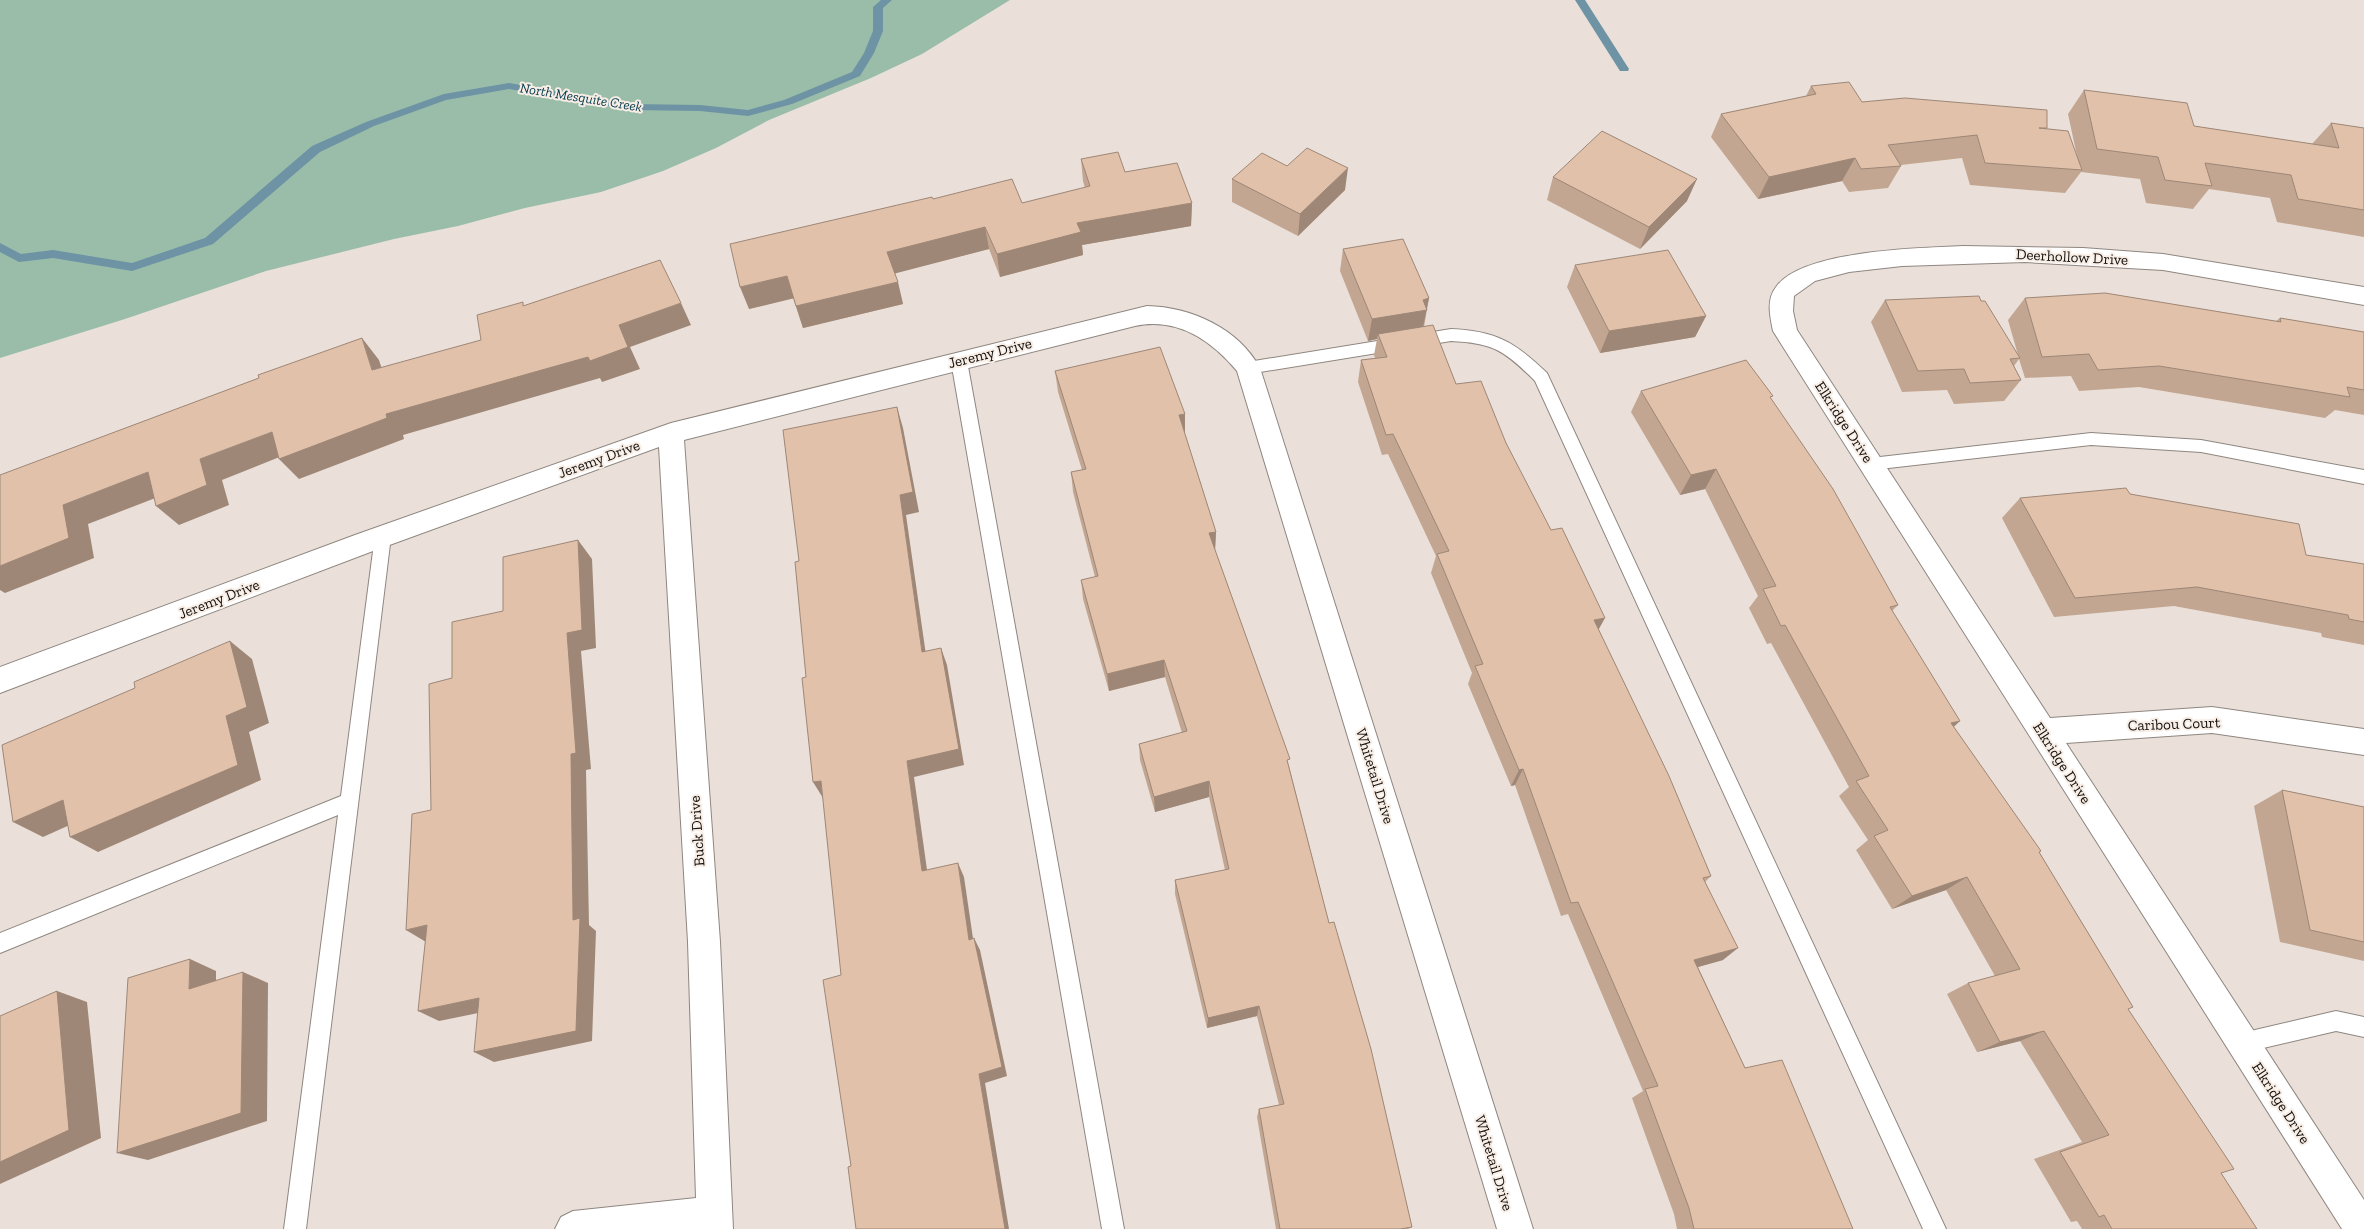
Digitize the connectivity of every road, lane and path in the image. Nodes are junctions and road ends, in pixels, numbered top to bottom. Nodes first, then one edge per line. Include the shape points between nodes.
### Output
1 (1785, 291) joint
2 (2364, 296) edge
3 (1215, 335) joint
4 (959, 361) junction
5 (1248, 368) junction
6 (671, 433) junction
7 (1871, 464) junction
8 (2364, 477) edge
9 (383, 536) junction
10 (0, 680) edge
11 (2042, 732) junction
12 (2364, 742) edge
13 (350, 801) junction
14 (0, 944) edge
15 (2364, 1028) edge
16 (2242, 1043) junction
17 (715, 1221) edge
18 (295, 1229) edge
19 (573, 1229) edge
20 (1113, 1229) edge
21 (1515, 1229) edge
22 (1935, 1229) edge
23 (2362, 1229) edge

1 - 2 street, Deerhollow Drive via 1796,279 1820,269 1862,262 1947,254 2048,254 2161,262
1 - 7 street, Elkridge Drive via 1781,315 1785,331
3 - 4 street, Jeremy Drive via 1175,317 1147,315
3 - 5 street, Whitetail Drive via 1235,350
4 - 6 street, Jeremy Drive
4 - 20 lane
5 - 21 street, Whitetail Drive
5 - 22 lane via 1451,335 1478,335 1511,348 1541,377
6 - 9 street, Jeremy Drive
6 - 17 street, Buck Drive via 704,942
7 - 8 lane via 2091,439 2201,446
7 - 11 street, Elkridge Drive
9 - 10 street, Jeremy Drive
9 - 13 lane
11 - 12 street, Caribou Court via 2212,720
11 - 16 street, Elkridge Drive
13 - 14 lane
13 - 18 lane
15 - 16 lane via 2336,1021
16 - 23 street, Elkridge Drive
17 - 19 street

